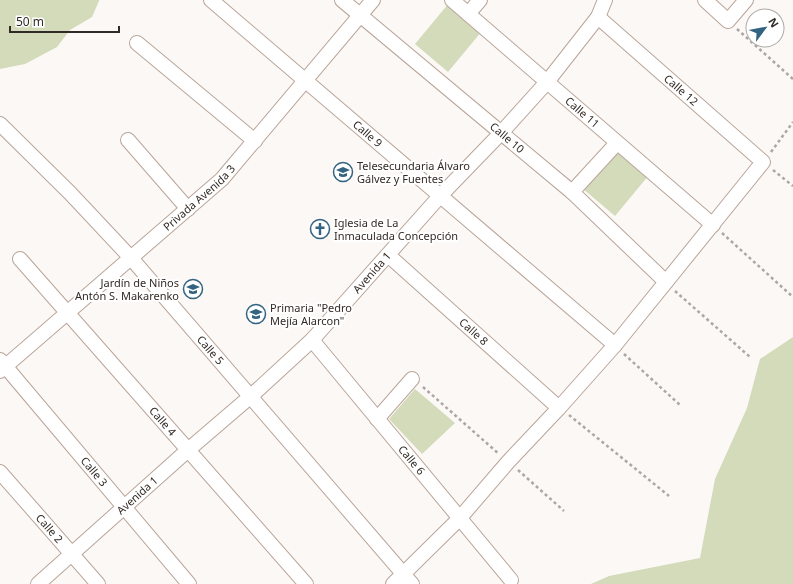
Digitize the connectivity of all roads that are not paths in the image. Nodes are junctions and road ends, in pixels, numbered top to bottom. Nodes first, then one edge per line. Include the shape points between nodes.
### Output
1 (211, 0) edge
2 (342, 0) edge
3 (373, 0) edge
4 (452, 0) edge
5 (480, 0) edge
6 (605, 0) edge
7 (705, 0) edge
8 (746, 0) edge
9 (468, 14) junction
10 (360, 15) junction
11 (598, 17) junction
12 (137, 44) dead end
13 (306, 80) junction
14 (547, 82) junction
15 (0, 124) edge
16 (501, 133) junction
17 (128, 140) dead end
18 (255, 141) junction
19 (617, 143) junction
20 (572, 192) junction
21 (440, 196) junction
22 (188, 209) junction
23 (713, 225) junction
24 (388, 255) junction
25 (131, 258) junction
26 (20, 259) dead end
27 (666, 282) junction
28 (68, 312) junction
29 (312, 340) junction
30 (615, 345) junction
31 (2, 366) edge
32 (412, 379) road end
33 (251, 396) junction
34 (559, 408) junction
35 (377, 419) junction
36 (188, 450) junction
37 (0, 472) edge
38 (123, 507) junction
39 (459, 518) junction
40 (72, 553) junction
41 (407, 579) edge
42 (510, 580) dead end
43 (38, 584) edge
44 (98, 584) edge
45 (189, 584) edge
46 (306, 584) edge
47 (392, 584) edge

1 - 13 street, Calle 9
2 - 10 street, Calle 10
3 - 10 street, Privada Avenida 3
4 - 9 street, Calle 11
5 - 9 street
6 - 11 street, Avenida 1
7 - 8 street via 728,20
9 - 14 street, Calle 11
10 - 13 street, Privada Avenida 3
10 - 16 street, Calle 10
11 - 14 street, Avenida 1
11 - 23 street, Calle 12 via 763,162
12 - 18 street
13 - 18 street, Privada Avenida 3
13 - 21 street, Calle 9
14 - 16 street, Avenida 1
14 - 19 street, Calle 11
15 - 25 street, Calle 5
16 - 20 street, Calle 10
16 - 21 street, Avenida 1
17 - 22 street
18 - 22 street, Privada Avenida 3 via 222,179
19 - 20 street
19 - 23 street, Calle 11
20 - 27 street, Calle 10
21 - 24 street, Avenida 1
21 - 30 street, Calle 9
22 - 25 street, Privada Avenida 3
23 - 27 street
24 - 29 street, Avenida 1
24 - 34 street, Calle 8
25 - 28 street, Privada Avenida 3
25 - 33 street, Calle 5
26 - 28 street, Calle 4
27 - 30 street
28 - 31 street, Privada Avenida 3
28 - 36 street, Calle 4
29 - 33 street, Avenida 1
29 - 35 street, Calle 6
30 - 34 street
31 - 38 street, Calle 3
32 - 35 street
33 - 36 street, Avenida 1
33 - 41 street, Calle 5
34 - 39 street
35 - 39 street, Calle 6
36 - 38 street, Avenida 1
36 - 46 street, Calle 4
37 - 40 street, Calle 2
38 - 40 street, Avenida 1
38 - 45 street, Calle 3
39 - 41 street
39 - 42 street, Calle 6
40 - 43 street, Avenida 1
40 - 44 street, Calle 2
41 - 47 street

